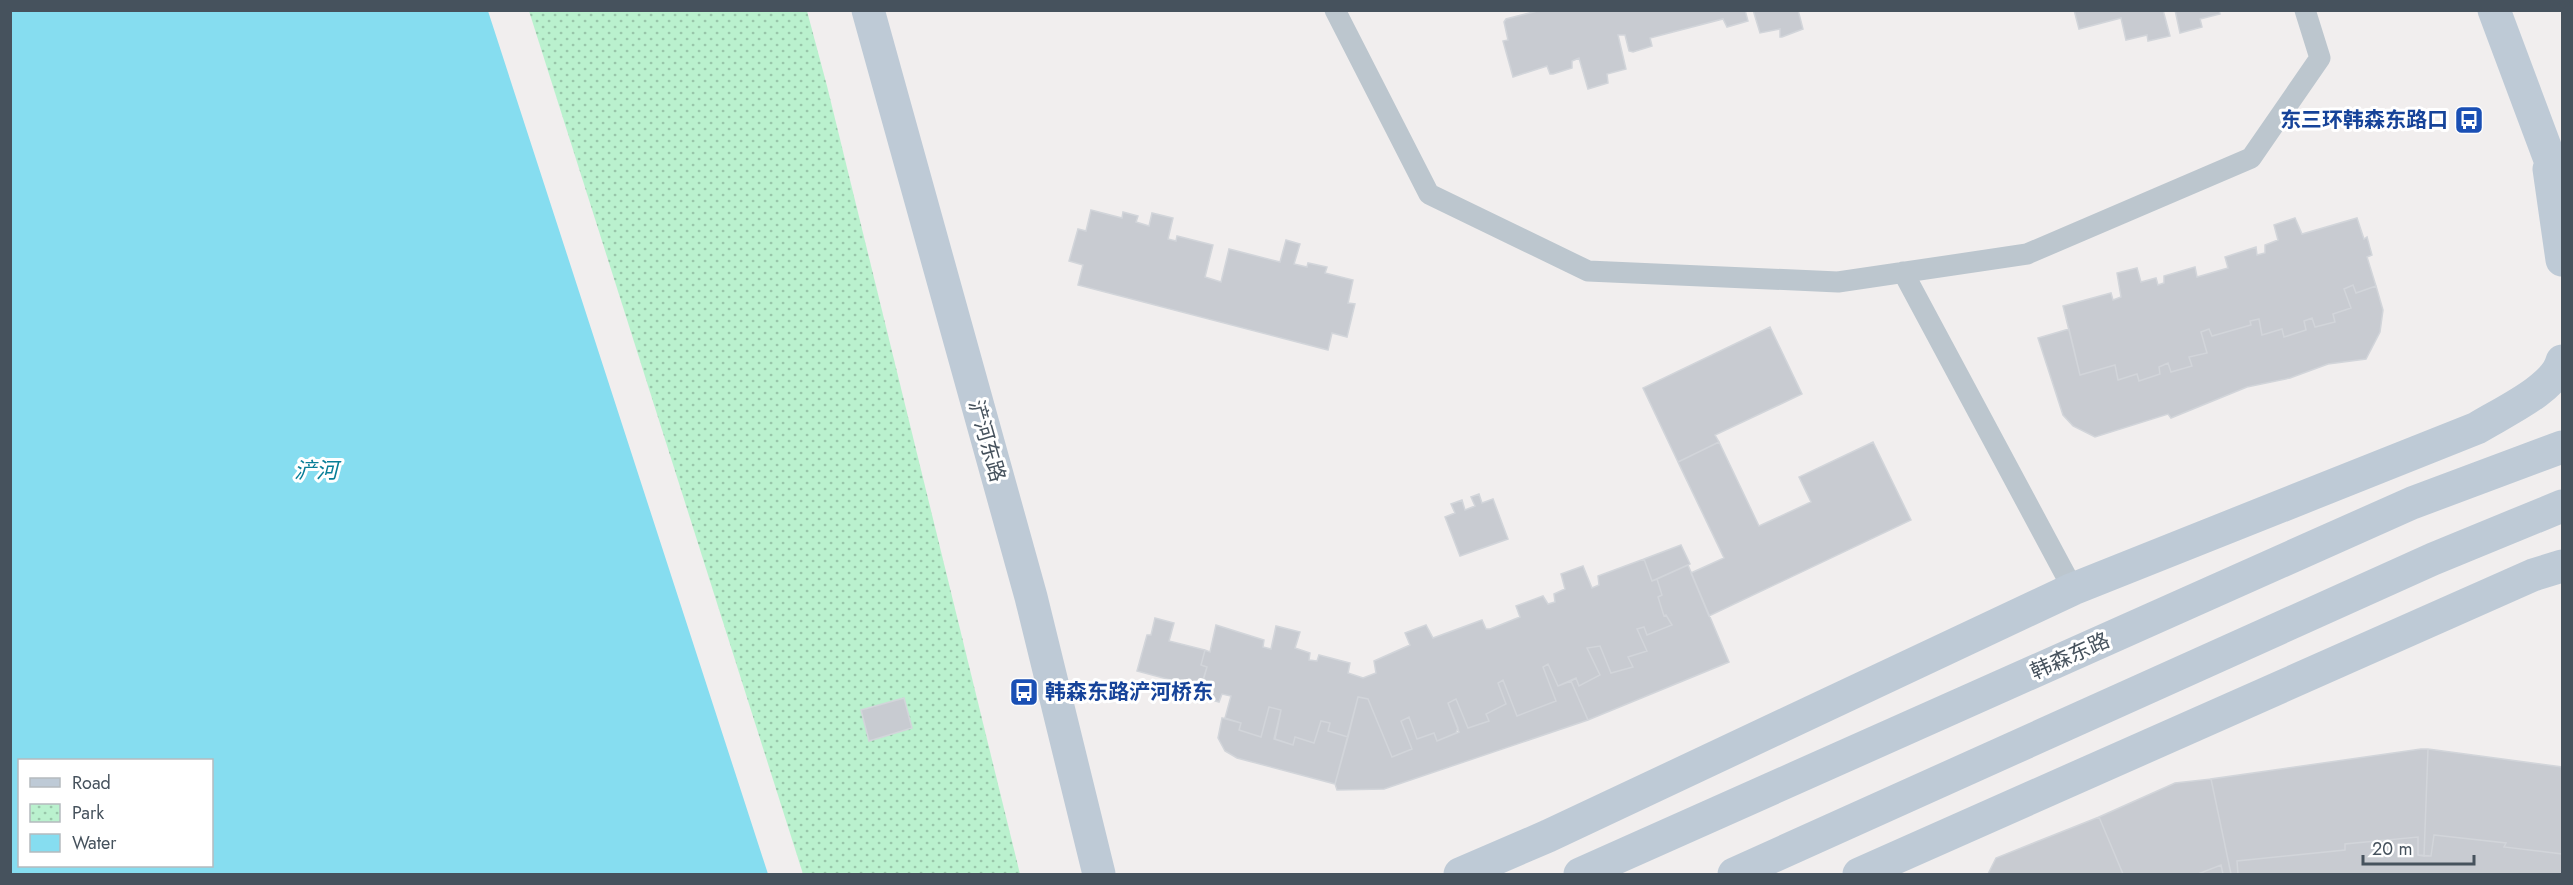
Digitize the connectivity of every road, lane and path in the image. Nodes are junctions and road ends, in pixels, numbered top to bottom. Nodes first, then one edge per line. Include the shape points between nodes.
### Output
1 (868, 10) edge
2 (1335, 10) edge
3 (2305, 10) edge
4 (2494, 10) edge
5 (2545, 147) junction
6 (2562, 192) edge
7 (2562, 260) edge
8 (1903, 272) junction
9 (2562, 361) edge
10 (2562, 447) edge
11 (2562, 506) edge
12 (2562, 566) edge
13 (2073, 589) junction
14 (1548, 836) junction
15 (1100, 872) edge
16 (1460, 874) edge
17 (1520, 874) edge
18 (1580, 874) edge
19 (1734, 874) edge
20 (1859, 874) edge

1 - 15 main road, 浐河东路 via 1031,597
2 - 8 lane via 1430,194 1588,271 1838,282
3 - 8 lane via 2320,58 2251,158 2027,254
4 - 5 main road
5 - 6 main road
5 - 7 main road
8 - 13 lane
9 - 13 main road via 2538,391 2477,428
10 - 18 main road, 韩森东路 via 2412,504
11 - 19 main road via 2433,559
12 - 20 main road via 2533,575
13 - 14 main road
14 - 16 main road
14 - 17 main road

